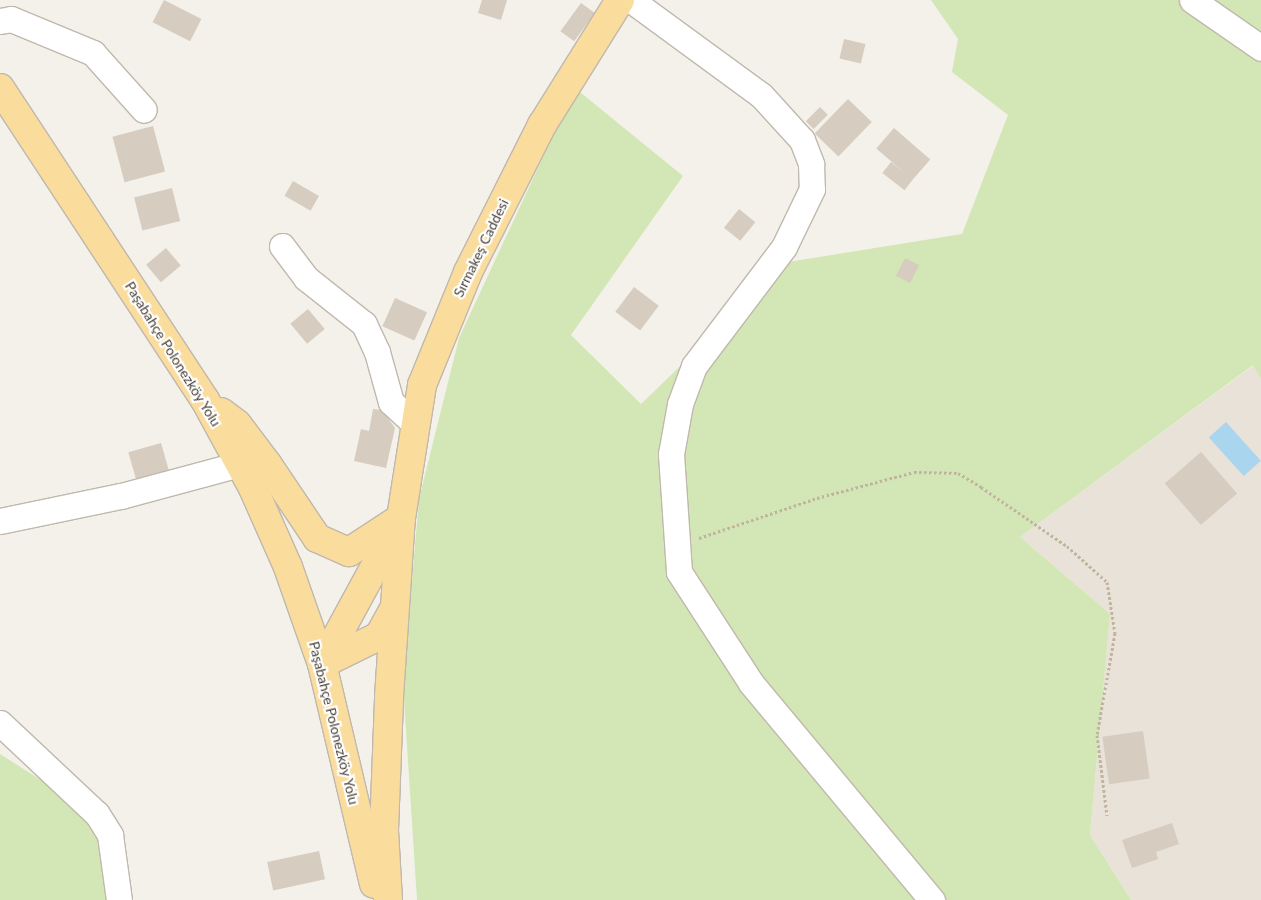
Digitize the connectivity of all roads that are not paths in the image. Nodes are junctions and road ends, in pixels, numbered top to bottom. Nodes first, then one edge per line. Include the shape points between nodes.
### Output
1 (620, 0) edge
2 (630, 0) edge
3 (1192, 0) edge
4 (0, 21) edge
5 (1261, 48) edge
6 (0, 88) edge
7 (144, 110) dead end
8 (282, 246) dead end
9 (205, 400) junction
10 (416, 425) junction
11 (240, 464) junction
12 (401, 518) junction
13 (0, 521) edge
14 (398, 602) junction
15 (322, 664) junction
16 (0, 723) edge
17 (119, 900) edge
18 (378, 900) edge
19 (388, 900) edge
20 (932, 900) edge

1 - 10 main road, Sırmakeş Caddesi via 542,125 468,272 422,385
2 - 20 street via 760,95 802,140 811,164 812,189 784,247 694,366 680,404 670,454 679,572 751,683
3 - 5 street
4 - 7 street via 11,20 93,53
6 - 9 main road, Paşabahçe Polonezköy Yolu
8 - 10 street via 306,278 364,324 391,402
9 - 11 main road, Paşabahçe Polonezköy Yolu
9 - 12 main road via 237,424 317,538 349,552
10 - 12 main road, Sırmakeş Caddesi
11 - 13 street via 121,496
11 - 15 main road, Paşabahçe Polonezköy Yolu via 288,567
12 - 14 main road
12 - 15 main road
14 - 15 main road via 379,636
14 - 19 main road via 384,785
15 - 18 main road, Paşabahçe Polonezköy Yolu
16 - 17 street via 97,814 110,834

